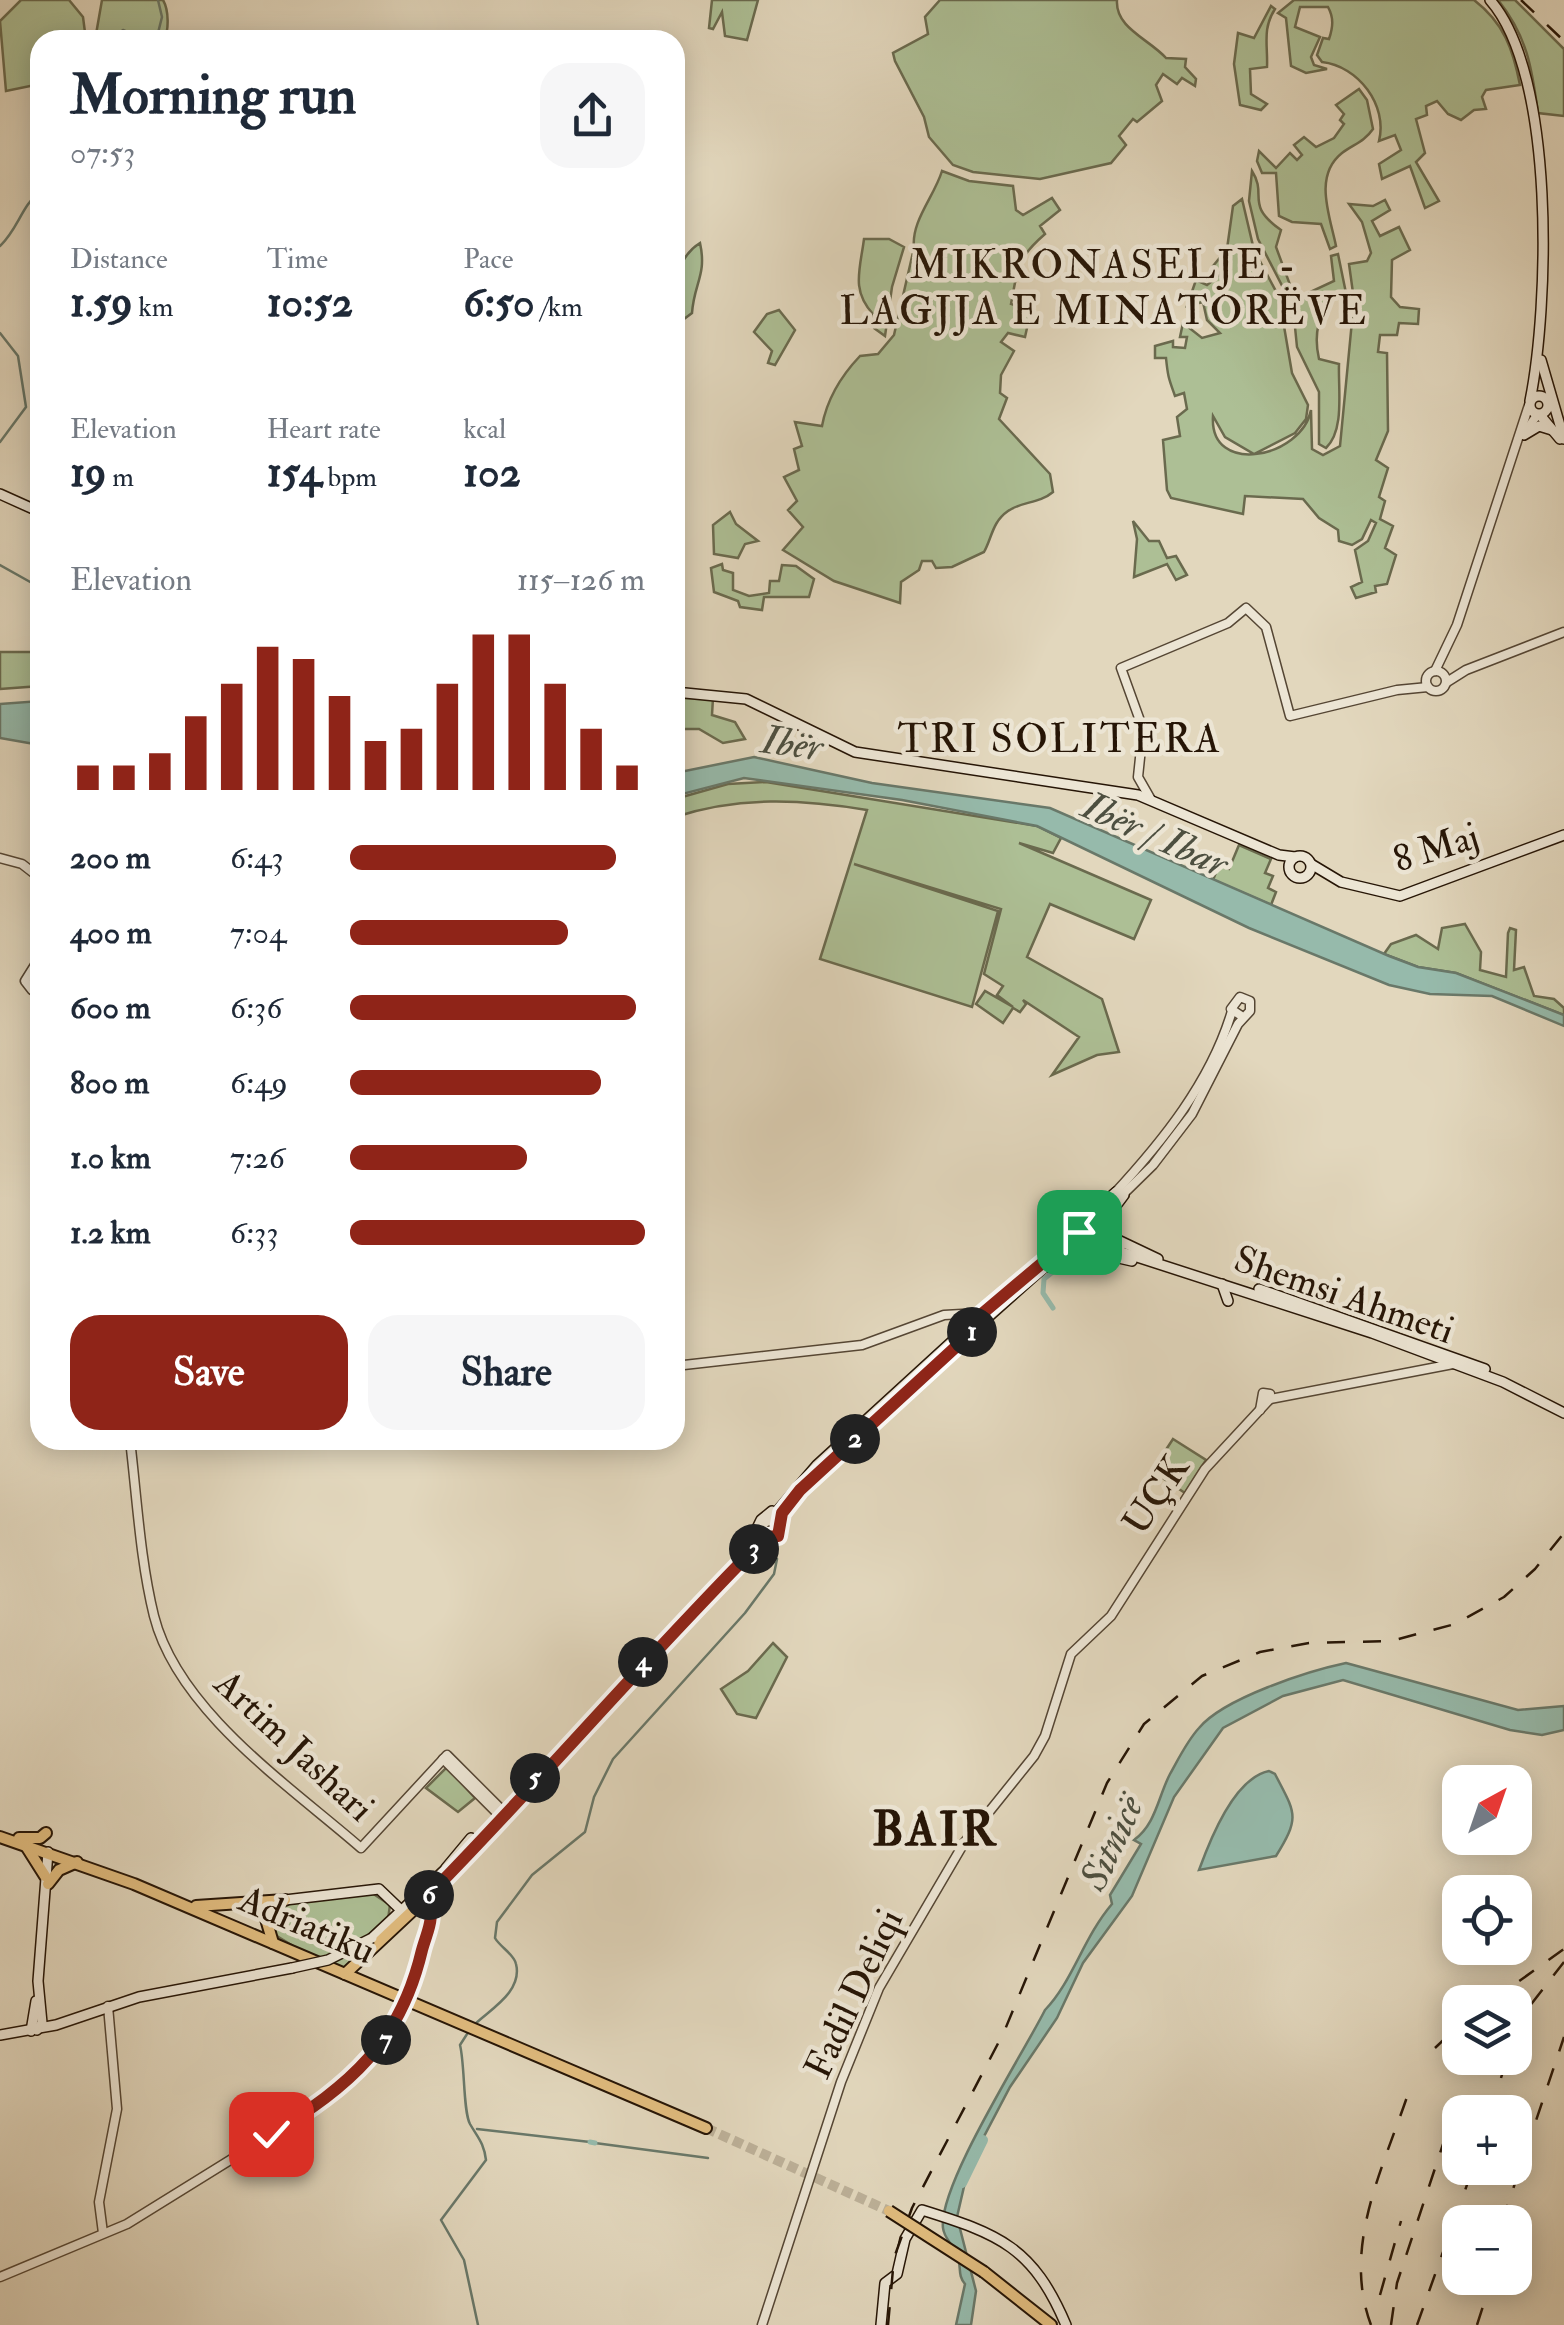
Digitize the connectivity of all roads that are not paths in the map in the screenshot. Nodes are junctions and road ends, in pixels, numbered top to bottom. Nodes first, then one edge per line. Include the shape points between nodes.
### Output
1 (1490, 0) edge
2 (1540, 349) junction
3 (1541, 370) junction
4 (1547, 401) junction
5 (1530, 403) junction
6 (1538, 415) junction
7 (1521, 438) junction
8 (1562, 438) edge
9 (0, 494) edge
10 (30, 508) edge
11 (1564, 632) edge
12 (1450, 645) junction
13 (1448, 658) junction
14 (1462, 670) junction
15 (1439, 675) junction
16 (1428, 687) junction
17 (1404, 688) junction
18 (685, 693) edge
19 (1138, 777) junction
20 (1125, 792) junction
21 (1150, 798) junction
22 (1564, 835) edge
23 (0, 858) edge
24 (1292, 862) junction
25 (1311, 864) junction
26 (30, 870) edge
27 (1324, 875) junction
28 (1304, 877) junction
29 (1232, 1011) junction
30 (1243, 1017) junction
31 (1120, 1193) junction
32 (1090, 1222) junction
33 (1053, 1230) dead end
34 (1103, 1230) junction
35 (1081, 1240) junction
36 (1057, 1242) junction
37 (1100, 1245) junction
38 (1159, 1262) junction
39 (1036, 1264) junction
40 (1032, 1278) junction
41 (1220, 1283) junction
42 (1228, 1301) dead end
43 (984, 1311) junction
44 (956, 1318) junction
45 (934, 1319) junction
46 (974, 1325) junction
47 (957, 1338) junction
48 (1426, 1350) junction
49 (1453, 1364) junction
50 (685, 1365) edge
51 (1426, 1366) junction
52 (1564, 1410) edge
53 (131, 1450) edge
54 (795, 1488) junction
55 (768, 1521) junction
56 (779, 1526) junction
57 (759, 1540) junction
58 (1111, 1616) joint
59 (500, 1812) junction
60 (46, 1833) dead end
61 (3, 1838) edge
62 (476, 1841) junction
63 (25, 1845) junction
64 (51, 1854) junction
65 (77, 1862) junction
66 (444, 1870) junction
67 (46, 1880) junction
68 (421, 1898) junction
69 (284, 1900) junction
70 (393, 1900) junction
71 (188, 1906) junction
72 (403, 1912) junction
73 (273, 1944) junction
74 (357, 1966) junction
75 (344, 1974) junction
76 (366, 1982) junction
77 (38, 1988) junction
78 (108, 2006) junction
79 (40, 2012) junction
80 (56, 2025) junction
81 (34, 2031) junction
82 (0, 2035) edge
83 (706, 2128) tunnel mouth
84 (889, 2211) tunnel mouth
85 (103, 2233) junction
86 (0, 2277) edge
87 (1059, 2323) edge
88 (762, 2325) edge
89 (881, 2325) edge

1 - 2 main road via 1514,36 1525,72 1544,276
2 - 3 main road
2 - 5 main road
3 - 4 main road
3 - 8 main road
4 - 5 main road via 1537,396
4 - 6 main road
4 - 8 main road
5 - 6 main road
5 - 7 street
6 - 7 street
6 - 8 main road
7 - 8 main road via 1540,426
7 - 12 street
9 - 10 main road
11 - 14 street
12 - 13 street
12 - 15 street
13 - 14 street
13 - 15 street
14 - 15 street
15 - 16 street
15 - 16 street via 1438,691
15 - 17 street
16 - 17 street
17 - 19 street via 1290,716 1266,628 1246,608 1228,623 1120,668 1143,729
18 - 20 main road via 746,699 855,752
19 - 20 street
19 - 21 street
20 - 21 main road
21 - 24 main road
22 - 27 main road, 8 Maj via 1400,896
23 - 26 street
24 - 25 main road, 8 Maj via 1303,856
24 - 28 main road via 1293,876
25 - 27 main road, 8 Maj
25 - 28 main road
27 - 28 main road, 8 Maj
29 - 30 street
29 - 30 street via 1234,1000 1246,998 1251,1009
29 - 31 street via 1183,1110
30 - 31 street via 1192,1114
31 - 32 street
31 - 34 street via 1106,1211
31 - 36 main road
31 - 38 main road via 1108,1230
32 - 34 main road, Shemsi Ahmeti
32 - 35 main road
33 - 36 main road
34 - 37 main road
34 - 38 main road, Shemsi Ahmeti via 1114,1244
35 - 37 main road, Shemsi Ahmeti
35 - 39 main road
35 - 40 main road
36 - 39 main road
37 - 38 main road, Shemsi Ahmeti
38 - 40 main road via 1081,1252
38 - 41 main road, Shemsi Ahmeti
38 - 48 main road, Shemsi Ahmeti via 1305,1303
39 - 43 main road
40 - 46 main road
41 - 42 main road
41 - 48 main road, Shemsi Ahmeti
43 - 45 street
43 - 46 main road
44 - 45 street
44 - 46 street
44 - 47 street
45 - 50 street via 862,1344
46 - 47 main road
46 - 56 main road via 812,1478
47 - 54 main road
48 - 49 main road, Shemsi Ahmeti
48 - 51 street
48 - 52 main road, Shemsi Ahmeti via 1530,1387
49 - 51 street
49 - 52 main road, Shemsi Ahmeti
51 - 58 street, UÇK via 1268,1398 1205,1469
53 - 59 street, Artim Jashari via 153,1608 173,1661 204,1708 362,1848 445,1757
54 - 55 main road
54 - 57 main road via 761,1520
55 - 56 main road
55 - 57 main road
56 - 57 main road via 778,1536
57 - 59 main road
58 - 88 street, Fadil Deliqi via 1071,1654 1034,1756 964,1843 879,1988 841,2082
59 - 62 main road
59 - 66 main road
60 - 61 main road
61 - 63 main road, Adriatiku
62 - 66 main road
62 - 68 main road
63 - 64 main road, Adriatiku
63 - 67 main road
64 - 65 main road, Adriatiku
64 - 67 main road
65 - 67 main road
65 - 71 main road, Adriatiku
66 - 68 main road
67 - 77 main road
68 - 70 main road
68 - 72 main road
68 - 74 main road
68 - 85 street, bridge via 432,1917 405,2008 382,2047 316,2105 174,2197
69 - 70 main road via 369,1888
69 - 71 main road
69 - 73 main road via 266,1919
70 - 72 main road
71 - 73 main road, Adriatiku
72 - 78 main road, bridge via 372,1938 328,1960
73 - 75 main road, Adriatiku
74 - 75 main road
74 - 76 main road
75 - 76 main road, Adriatiku
76 - 83 main road, Adriatiku
77 - 79 main road
77 - 81 main road
78 - 80 main road
78 - 85 street via 117,2109 99,2202
79 - 80 main road
79 - 81 main road via 42,2023
80 - 81 main road
81 - 82 main road
84 - 87 main road, bridge
85 - 86 street
87 - 89 main road via 1053,2292 1014,2249 988,2230 922,2210 897,2274 885,2282

